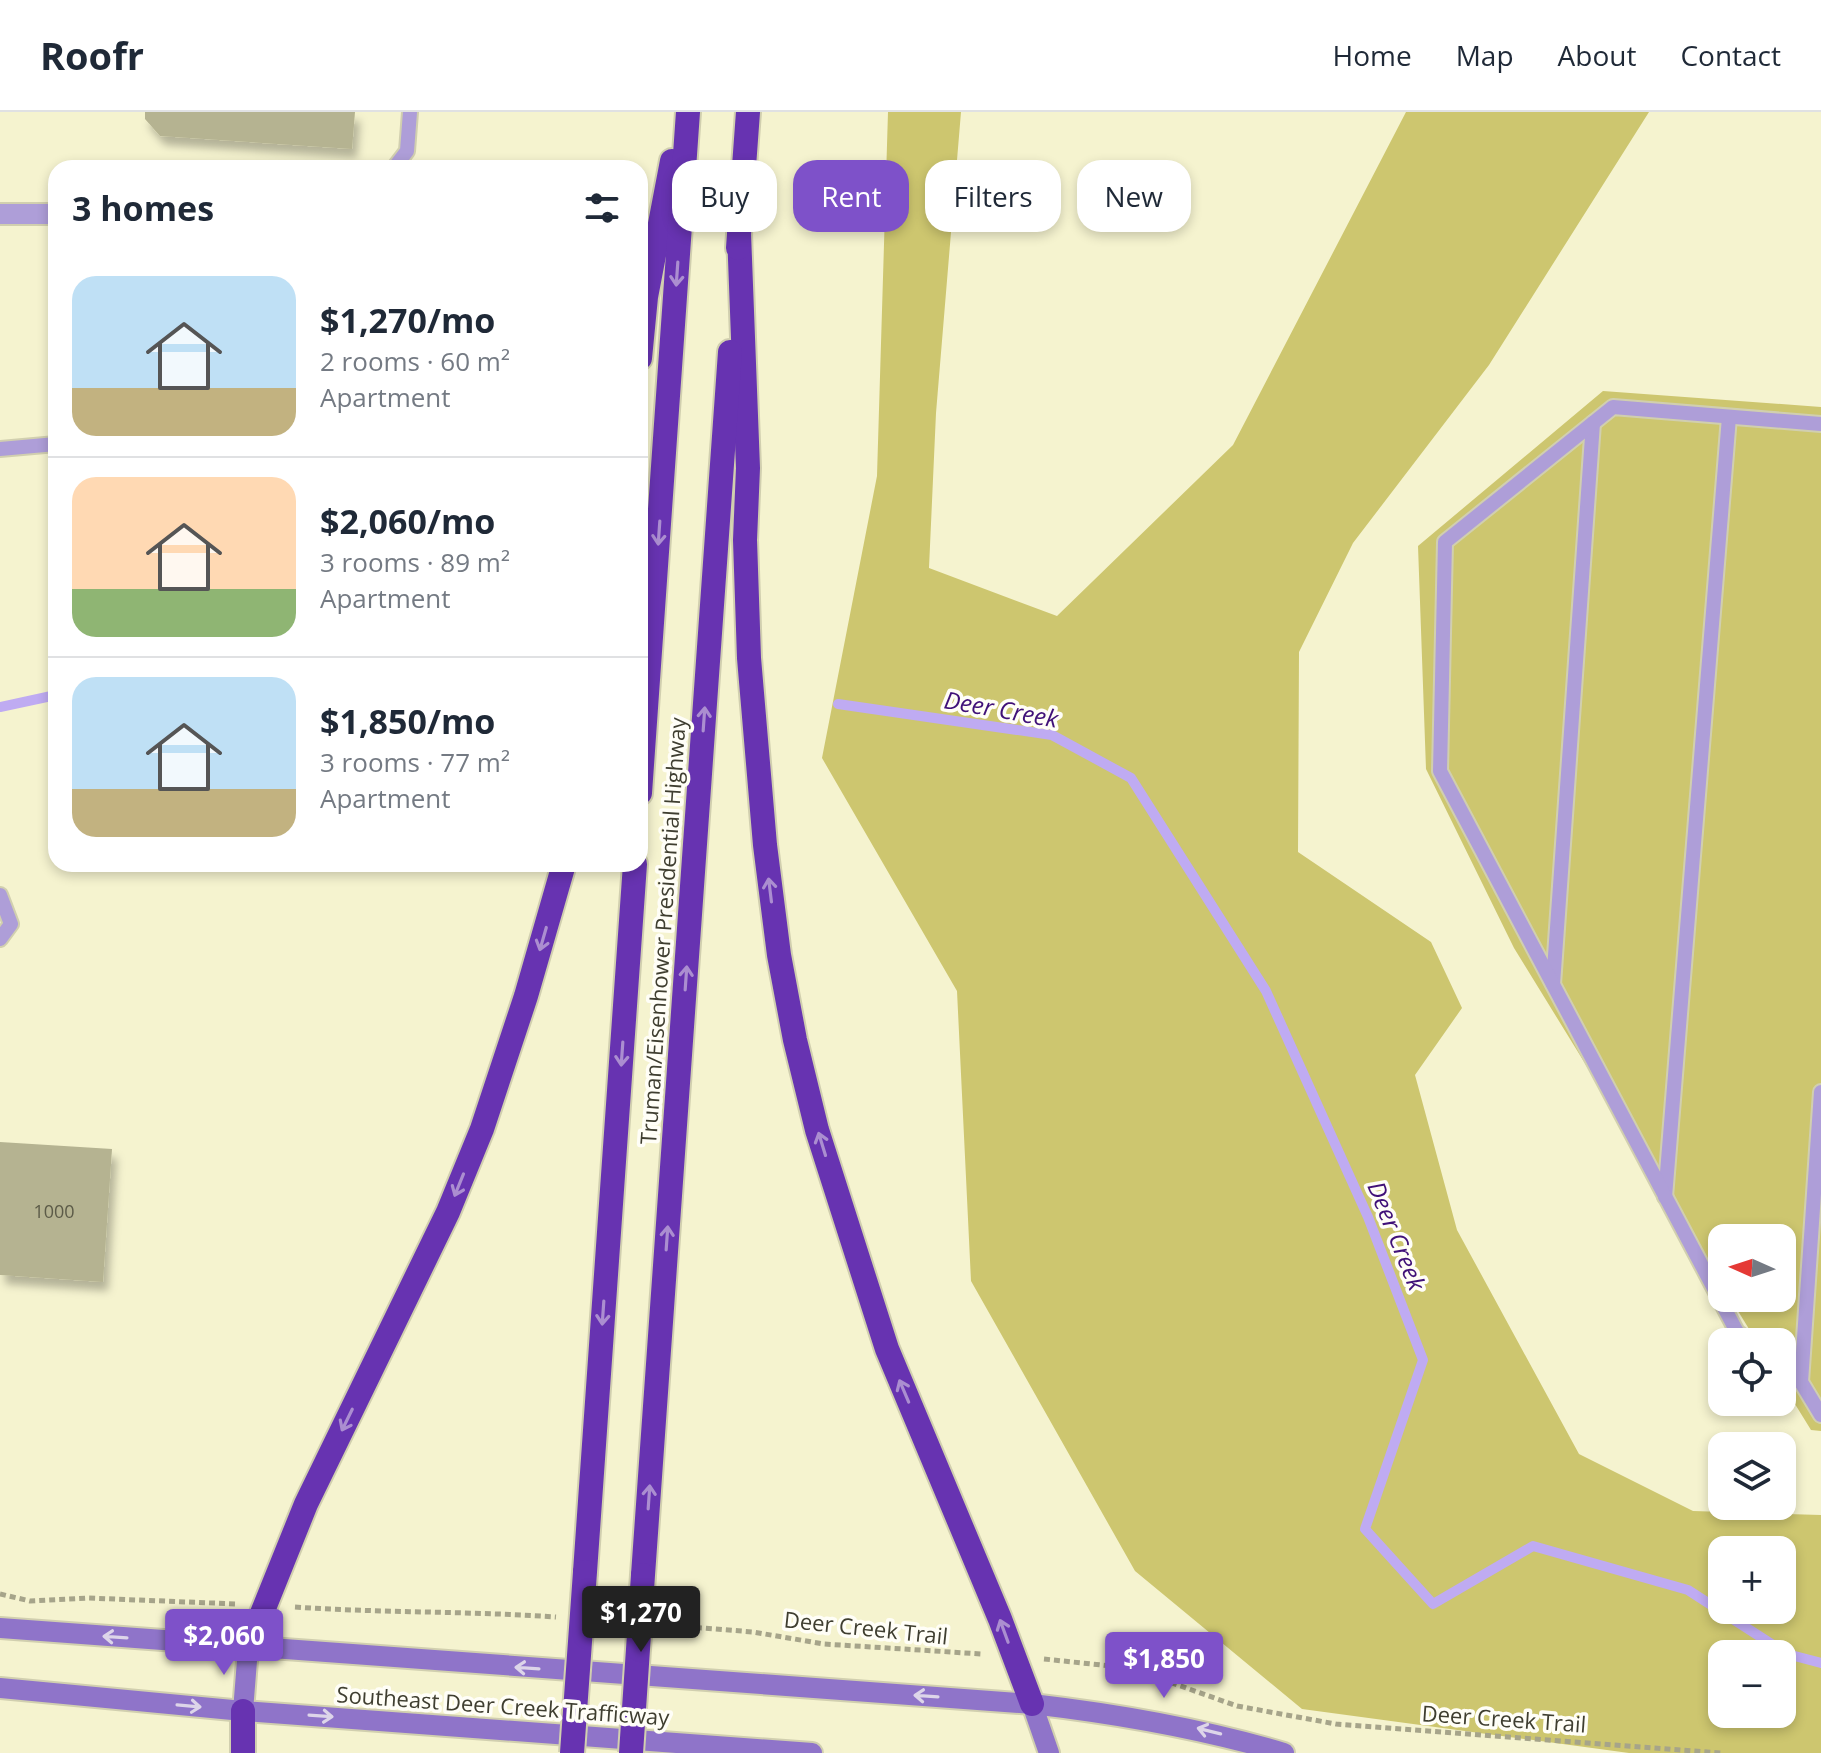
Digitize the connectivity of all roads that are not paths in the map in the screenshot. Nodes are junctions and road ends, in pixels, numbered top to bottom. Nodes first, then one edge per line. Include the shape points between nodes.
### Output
1 (410, 112) edge
2 (681, 112) edge
3 (688, 112) edge
4 (748, 112) edge
5 (400, 160) edge
6 (0, 214) edge
7 (48, 214) edge
8 (739, 233) junction
9 (648, 286) edge
10 (1729, 417) junction
11 (1593, 423) junction
12 (1821, 424) edge
13 (48, 445) edge
14 (0, 449) edge
15 (648, 680) edge
16 (562, 872) edge
17 (634, 872) edge
18 (0, 895) edge
19 (0, 939) edge
20 (1553, 985) junction
21 (1821, 1092) edge
22 (1665, 1197) junction
23 (1735, 1328) edge
24 (1796, 1378) edge
25 (1801, 1382) junction
26 (1821, 1415) edge
27 (0, 1628) edge
28 (248, 1648) junction
29 (0, 1688) edge
30 (1032, 1704) junction
31 (243, 1711) junction
32 (243, 1753) edge
33 (572, 1753) edge
34 (631, 1753) edge
35 (812, 1753) edge
36 (1049, 1753) edge
37 (1284, 1753) edge

1 - 5 lane via 407,151
2 - 9 highway
3 -> 15 highway, Truman/Eisenhower Presidential Highway
4 - 8 highway, Truman/Eisenhower Presidential Highway
6 - 7 street
30 -> 8 highway via 887,1349 817,1130 792,1026 765,845 749,658
34 -> 8 highway, Truman/Eisenhower Presidential Highway, bridge
10 - 11 lane via 1613,407
10 - 12 lane
10 - 22 lane
11 - 20 lane
11 - 20 lane via 1445,542 1440,771
13 - 14 lane
16 -> 28 highway via 471,1156 306,1504
17 -> 33 highway, Truman/Eisenhower Presidential Highway, bridge
18 - 19 lane via 11,924
20 - 22 lane
21 - 25 lane
22 - 23 lane
24 - 25 lane
25 - 26 lane
28 -> 27 street, Southeast Deer Creek Trafficway
30 -> 28 street, Southeast Deer Creek Trafficway
28 - 31 street
29 -> 31 street, Southeast Deer Creek Trafficway
30 - 36 street
37 -> 30 street, Southeast Deer Creek Trafficway via 1133,1716
31 - 32 highway
31 -> 35 street, Southeast Deer Creek Trafficway

